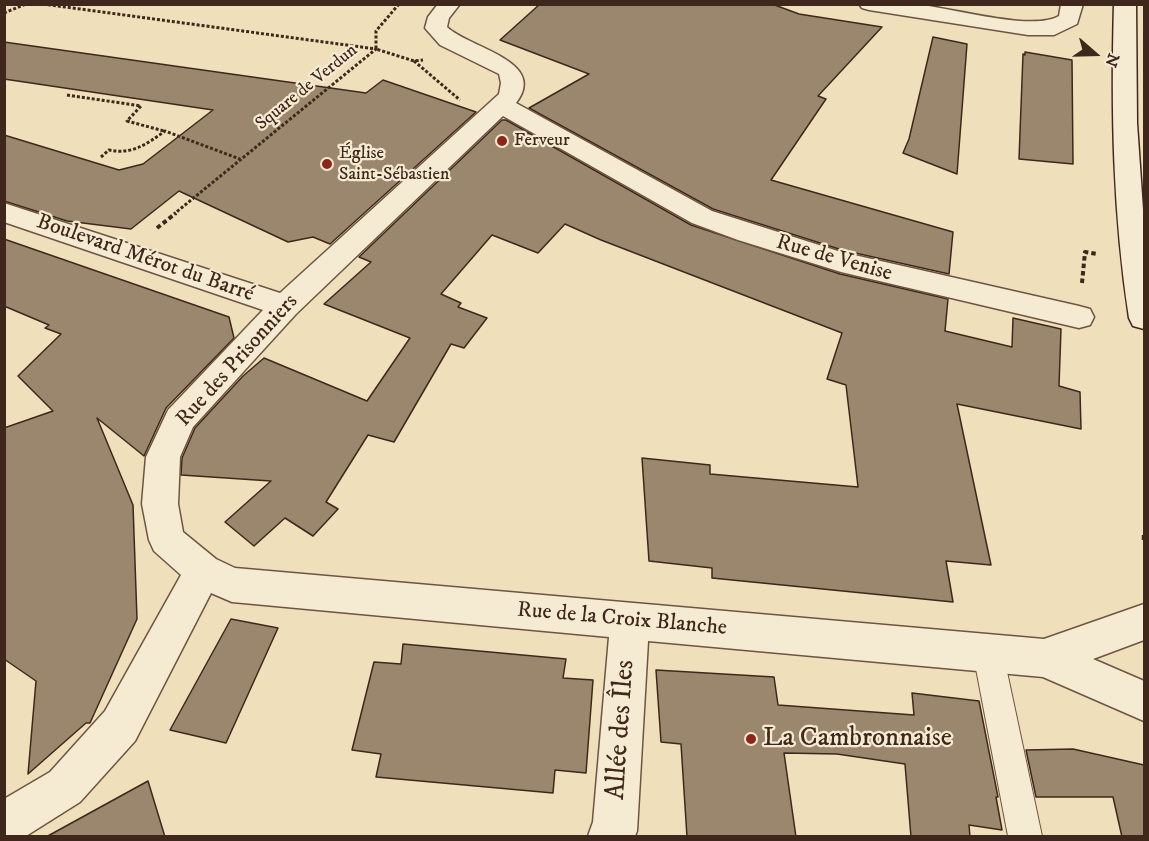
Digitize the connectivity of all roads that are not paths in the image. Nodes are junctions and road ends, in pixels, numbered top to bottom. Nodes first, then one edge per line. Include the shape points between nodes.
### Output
1 (450, 4) edge
2 (868, 4) edge
3 (1072, 4) edge
4 (1125, 4) edge
5 (502, 105) junction
6 (4, 212) edge
7 (285, 306) junction
8 (1079, 316) road end
9 (1144, 318) edge
10 (203, 571) junction
11 (630, 621) junction
12 (1144, 622) edge
13 (988, 653) junction
14 (1044, 658) junction
15 (1144, 701) edge
16 (4, 825) edge
17 (610, 837) edge
18 (1025, 837) edge

1 - 5 street via 436,28 448,40 512,74 513,88
2 - 3 street via 1028,28 1054,28 1069,19
4 - 9 street via 1126,183
5 - 7 street, Rue des Prisonniers
5 - 8 street, Rue de Venise via 702,217 735,230 899,278
6 - 7 street, Boulevard Mérot du Barré
7 - 10 street, Rue des Prisonniers via 180,418 163,457 160,504 167,540
10 - 11 street, Rue de la Croix Blanche via 232,585
10 - 16 street via 120,726 65,787
11 - 13 street, Rue de la Croix Blanche
11 - 17 street, Allée des Îles via 615,831
12 - 14 street, Rue de la Croix Blanche
13 - 14 street, Rue de la Croix Blanche
13 - 18 lane
14 - 15 street, Rue de la Croix Blanche

